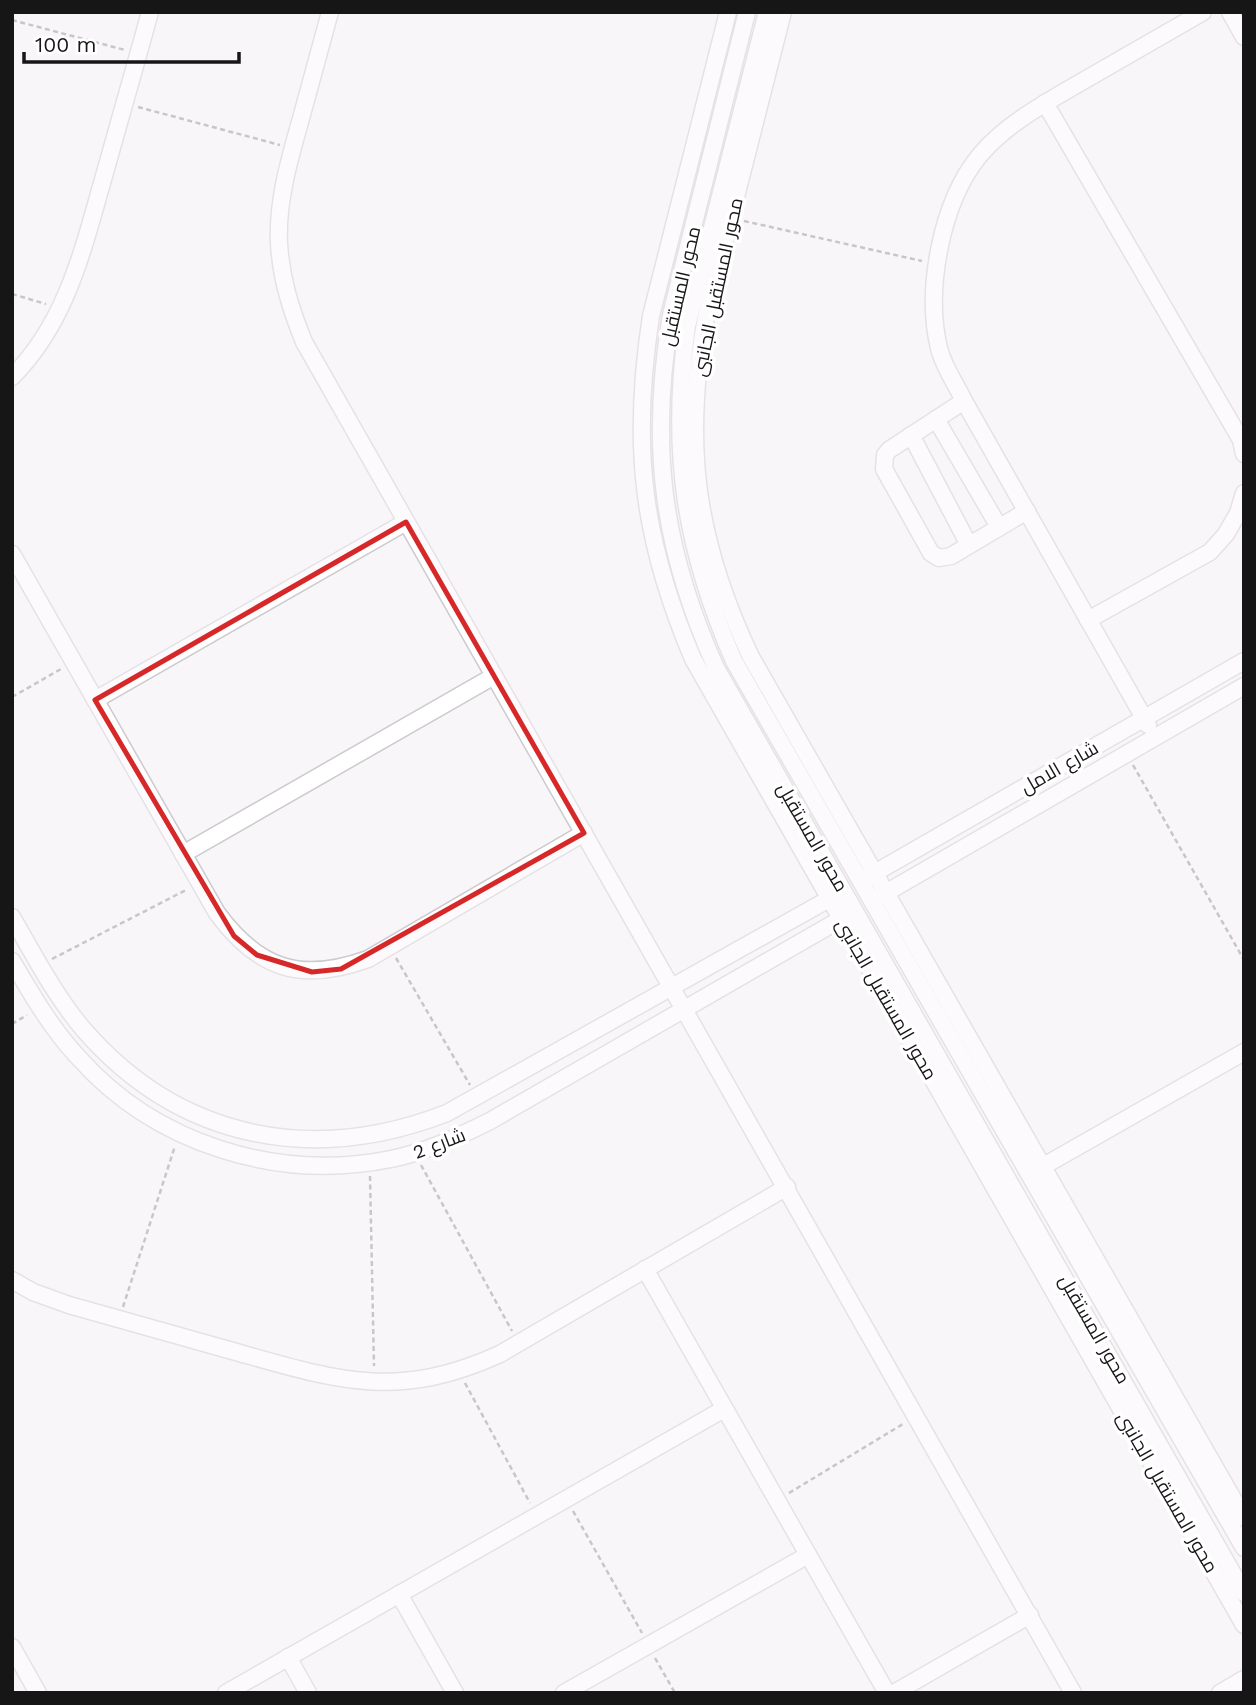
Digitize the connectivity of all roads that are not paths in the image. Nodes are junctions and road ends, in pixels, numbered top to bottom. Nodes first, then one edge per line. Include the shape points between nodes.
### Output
1 (150, 12) edge
2 (330, 12) edge
3 (728, 12) edge
4 (747, 12) edge
5 (767, 12) edge
6 (783, 12) edge
7 (1203, 12) edge
8 (1230, 12) edge
9 (1244, 37) edge
10 (1045, 103) junction
11 (12, 377) edge
12 (964, 401) junction
13 (936, 419) junction
14 (911, 435) junction
15 (1244, 454) edge
16 (1244, 494) edge
17 (1027, 511) junction
18 (406, 522) junction
19 (999, 527) junction
20 (969, 545) junction
21 (12, 554) edge
22 (17, 571) edge
23 (1088, 620) junction
24 (1244, 662) edge
25 (494, 676) junction
26 (1244, 687) edge
27 (96, 700) junction
28 (1143, 718) junction
29 (1154, 737) junction
30 (584, 833) junction
31 (183, 854) junction
32 (868, 877) junction
33 (837, 895) junction
34 (879, 897) junction
35 (848, 915) junction
36 (12, 917) edge
37 (12, 961) edge
38 (673, 987) junction
39 (685, 1009) junction
40 (1244, 1052) edge
41 (1036, 1171) junction
42 (787, 1187) junction
43 (645, 1269) junction
44 (12, 1280) edge
45 (724, 1409) junction
46 (1244, 1518) edge
47 (1244, 1548) edge
48 (808, 1555) junction
49 (1244, 1593) edge
50 (399, 1594) junction
51 (1030, 1615) junction
52 (1244, 1625) edge
53 (12, 1647) edge
54 (289, 1657) junction
55 (1244, 1679) edge
56 (38, 1693) edge
57 (226, 1693) edge
58 (308, 1693) edge
59 (455, 1693) edge
60 (564, 1693) edge
61 (887, 1693) edge
62 (894, 1693) edge
63 (1073, 1693) edge
64 (1220, 1693) edge

1 - 11 street via 74,278 42,342
2 - 18 street via 280,207 283,276 304,342
3 - 33 street, محور المستقبل الجانبى via 651,316 640,416 643,479 658,565 693,659
4 - 33 street, محور المستقبل via 671,315 660,395 662,475 675,555 700,631
5 - 32 street, محور المستقبل via 687,326 679,412 684,497 703,581 734,661
6 - 32 street, محور المستقبل الجانبى via 704,329 694,396 695,464 704,530 732,617
7 - 10 street
8 - 9 street
10 - 12 street via 979,156 948,216 937,264 934,316 939,349
10 - 15 street via 1237,434
12 - 13 street
12 - 17 street
13 - 14 street
13 - 19 street
14 - 20 street
14 - 20 street via 885,455 884,469 931,553 944,558
16 - 23 street via 1226,534 1210,552
17 - 19 street
17 - 23 street
18 - 25 street
18 - 27 street
19 - 20 street
21 - 22 street
22 - 27 street
23 - 28 street
24 - 28 street, شارع الامل
25 - 30 street
25 - 31 street
26 - 29 street, شارع الامل
27 - 31 street
28 - 29 street
28 - 32 street, شارع الامل
29 - 34 street, شارع الامل
30 - 31 street via 368,958 341,969 312,972 283,967 257,955 234,936
30 - 38 street
32 - 33 street, شارع 2
32 - 34 street, محور المستقبل الجانبى
33 - 35 street, محور المستقبل
33 - 38 street, شارع 2
34 - 35 street, شارع 2
34 - 41 street, محور المستقبل الجانبى
35 - 39 street, شارع 2
35 - 49 street, محور المستقبل
35 - 52 street, محور المستقبل الجانبى
36 - 38 street, شارع 2 via 82,1028 105,1053 187,1110 218,1123 283,1138 350,1139 416,1125 447,1113
37 - 39 street, شارع 2 via 39,1007 78,1058 125,1101 180,1133 230,1152 273,1162 327,1166 370,1163 453,1139
38 - 39 street
39 - 42 street
40 - 41 street
41 - 46 street, محور المستقبل الجانبى
41 - 47 street, محور المستقبل
42 - 43 street
42 - 51 street
43 - 44 street via 519,1344 458,1371 374,1383 321,1376 119,1319 33,1292
43 - 45 street
45 - 48 street
45 - 50 street
48 - 60 street
48 - 61 street
50 - 54 street
50 - 59 street
51 - 62 street
51 - 63 street
53 - 56 street
54 - 57 street
54 - 58 street
55 - 64 street

